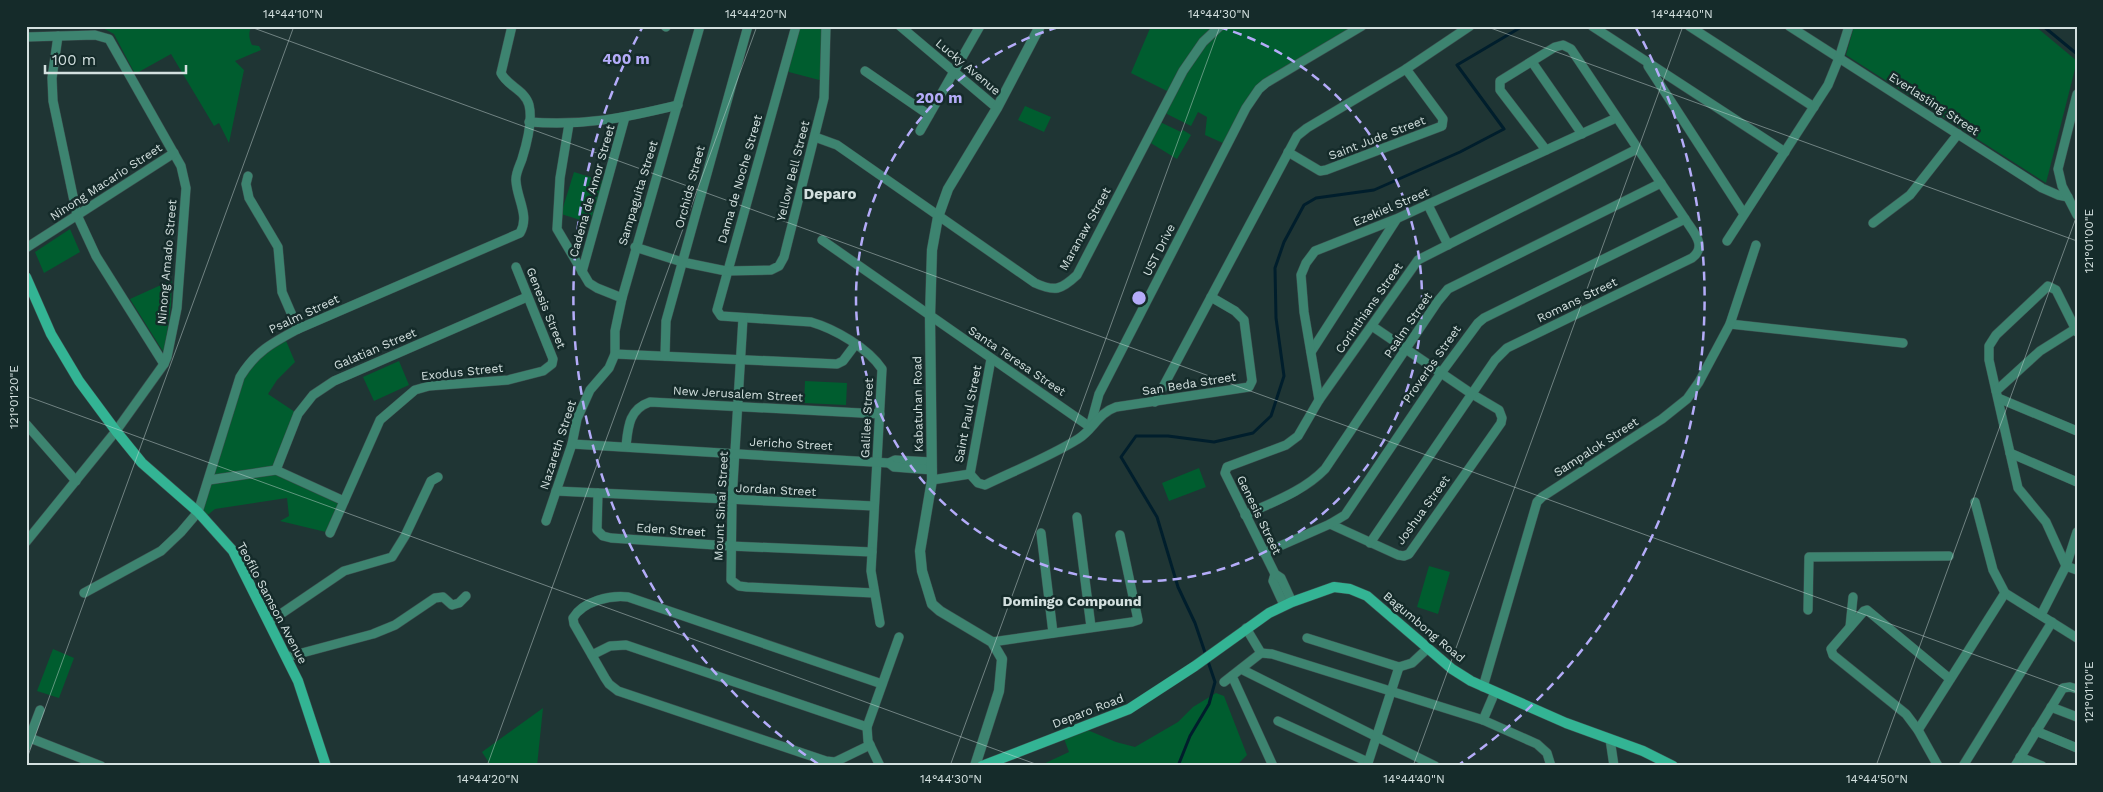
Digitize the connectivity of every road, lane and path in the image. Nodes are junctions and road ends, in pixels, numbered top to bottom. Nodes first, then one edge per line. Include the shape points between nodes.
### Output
1 (512, 26) edge
2 (748, 26) edge
3 (796, 26) edge
4 (826, 26) edge
5 (900, 26) edge
6 (1040, 26) edge
7 (1220, 26) edge
8 (1362, 26) edge
9 (1470, 26) edge
10 (1592, 26) edge
11 (1689, 26) edge
12 (1789, 26) edge
13 (1849, 26) edge
14 (697, 27) edge
15 (977, 27) edge
16 (58, 36) junction
17 (26, 37) edge
18 (1839, 58) junction
19 (1532, 62) junction
20 (1646, 62) junction
21 (1406, 69) junction
22 (865, 71) dead end
23 (954, 72) junction
24 (2077, 94) edge
25 (678, 105) junction
26 (1814, 107) junction
27 (997, 108) junction
28 (929, 115) junction
29 (625, 117) junction
30 (1616, 118) junction
31 (529, 122) junction
32 (569, 124) junction
33 (920, 131) dead end
34 (1582, 134) junction
35 (1958, 134) junction
36 (815, 137) junction
37 (1637, 149) junction
38 (1546, 150) junction
39 (1288, 152) junction
40 (1785, 152) junction
41 (174, 153) junction
42 (248, 176) dead end
43 (1661, 184) junction
44 (2068, 197) junction
45 (1428, 205) junction
46 (1744, 214) junction
47 (2077, 214) edge
48 (78, 215) junction
49 (938, 217) junction
50 (1685, 219) junction
51 (1396, 220) junction
52 (1874, 223) dead end
53 (822, 240) dead end
54 (1727, 241) dead end
55 (1448, 245) junction
56 (1756, 245) dead end
57 (635, 247) junction
58 (26, 248) edge
59 (682, 262) junction
60 (516, 267) dead end
61 (582, 272) junction
62 (726, 272) junction
63 (26, 277) edge
64 (527, 297) junction
65 (1211, 297) junction
66 (622, 298) junction
67 (930, 317) junction
68 (743, 318) junction
69 (1730, 324) junction
70 (1372, 326) junction
71 (298, 329) junction
72 (2076, 331) edge
73 (1903, 343) dead end
74 (855, 345) junction
75 (1407, 350) junction
76 (1311, 352) junction
77 (615, 354) junction
78 (665, 356) junction
79 (991, 358) junction
80 (553, 359) joint
81 (742, 360) junction
82 (164, 364) junction
83 (1441, 373) junction
84 (1472, 394) junction
85 (1997, 394) junction
86 (1319, 400) junction
87 (1155, 402) junction
88 (739, 407) junction
89 (880, 414) junction
90 (26, 424) edge
91 (1090, 427) junction
92 (116, 431) junction
93 (2077, 431) edge
94 (572, 444) junction
95 (626, 446) junction
96 (2010, 453) junction
97 (736, 454) junction
98 (877, 462) junction
99 (1227, 467) joint
100 (276, 470) junction
101 (932, 471) junction
102 (970, 474) junction
103 (438, 477) dead end
104 (209, 480) junction
105 (76, 481) junction
106 (2077, 482) edge
107 (556, 491) junction
108 (598, 493) junction
109 (732, 500) junction
110 (344, 501) junction
111 (1975, 502) dead end
112 (874, 506) junction
113 (198, 512) junction
114 (1245, 515) junction
115 (1077, 517) dead end
116 (546, 521) dead end
117 (1330, 524) junction
118 (2077, 532) edge
119 (330, 533) dead end
120 (1041, 533) dead end
121 (1120, 535) dead end
122 (27, 538) edge
123 (1370, 542) junction
124 (730, 546) junction
125 (872, 552) junction
126 (1264, 552) junction
127 (1949, 556) dead end
128 (2066, 566) junction
129 (2077, 570) edge
130 (874, 592) junction
131 (84, 593) dead end
132 (2005, 593) junction
133 (466, 596) dead end
134 (1853, 597) dead end
135 (1288, 604) junction
136 (1808, 610) dead end
137 (2041, 615) junction
138 (269, 622) junction
139 (2052, 622) junction
140 (880, 623) dead end
141 (1091, 627) junction
142 (1850, 627) junction
143 (1246, 628) junction
144 (1053, 633) junction
145 (899, 637) dead end
146 (1307, 638) dead end
147 (2077, 638) edge
148 (992, 642) junction
149 (1428, 648) junction
150 (1261, 653) junction
151 (592, 655) junction
152 (288, 657) junction
153 (1195, 666) joint
154 (1399, 667) junction
155 (1241, 669) junction
156 (1232, 676) junction
157 (1950, 679) junction
158 (1224, 682) dead end
159 (882, 684) junction
160 (1483, 687) junction
161 (2077, 689) edge
162 (1390, 692) junction
163 (1495, 692) junction
164 (2051, 707) junction
165 (40, 710) dead end
166 (2077, 717) edge
167 (1483, 720) junction
168 (1278, 721) dead end
169 (867, 727) junction
170 (1918, 730) junction
171 (2036, 731) junction
172 (1376, 735) junction
173 (30, 738) junction
174 (1610, 739) junction
175 (870, 745) junction
176 (26, 747) edge
177 (2077, 748) edge
178 (2020, 757) junction
179 (1367, 764) edge
180 (100, 766) edge
181 (326, 766) edge
182 (880, 766) edge
183 (975, 766) edge
184 (982, 766) edge
185 (1273, 766) edge
186 (1435, 766) edge
187 (1551, 766) edge
188 (1614, 766) edge
189 (1673, 766) edge
190 (1938, 766) edge
191 (1963, 766) edge
192 (2015, 766) edge
193 (2042, 766) edge

1 - 31 street via 501,73 527,99
2 - 59 street, Orchids Street
3 - 62 street, Dama de Noche Street
4 - 36 street, Yellow Bell Street via 824,98
5 - 23 street, Lucky Avenue
6 - 27 street, Kabatuhan Road
7 - 49 street, Maranaw Street via 1203,42 1183,71 1076,275 1066,285 1048,289 1035,283
8 - 91 street, UST Drive via 1266,83 1246,108 1099,394
9 - 21 street
10 - 20 street
11 - 26 street
12 - 18 street, Everlasting Street
13 - 18 street
14 - 25 street, Sampaguita Street
15 - 23 street
16 - 17 street, Ninong Amado Street
16 - 41 street, Ninong Amado Street via 95,35 109,39
16 - 48 street via 52,88
18 - 26 street
18 - 35 street, Everlasting Street
19 - 30 street via 1555,48 1567,46
19 - 34 street
19 - 38 street via 1500,81 1500,90
20 - 40 street
20 - 46 street
21 - 39 street via 1307,128 1297,136
21 - 39 street, Saint Jude Street via 1442,119 1442,126 1326,170 1313,168
22 - 28 street
23 - 27 street, Lucky Avenue
23 - 28 street
24 - 44 street via 2058,169
25 - 29 street
25 - 57 street, Sampaguita Street
26 - 40 street
27 - 49 street, Kabatuhan Road via 954,177
28 - 33 street
29 - 32 street
29 - 61 street, Cadena de Amor Street
30 - 34 street, Ezekiel Street
30 - 37 street
31 - 32 street
31 - 71 street, Psalm Street via 525,150 516,177 525,219 520,233
32 - 61 street via 556,228
34 - 38 street, Ezekiel Street
35 - 44 street, Everlasting Street via 2042,188
35 - 52 street via 1910,195
36 - 49 street, Maranaw Street via 837,145
36 - 62 street, Yellow Bell Street via 779,266 771,270
37 - 43 street
37 - 55 street, Corinthians Street
38 - 45 street, Ezekiel Street
39 - 65 street
40 - 46 street
41 - 48 street, Ninong Macario Street
41 - 82 street, Ninong Amado Street via 186,188 176,308 171,344
42 - 71 street via 249,198 278,246 282,292
43 - 50 street
43 - 75 street, Psalm Street via 1448,290
44 - 47 street
45 - 51 street, Ezekiel Street
45 - 55 street
46 - 54 street
48 - 58 street, Ninong Macario Street
48 - 82 street via 96,256
49 - 67 street, Kabatuhan Road via 932,250
50 - 83 street, Proverbs Street via 1484,318 1470,330
50 - 84 street, Romans Street via 1700,247 1692,258 1508,348 1495,360
51 - 76 street
51 - 76 street, Ezekiel Street via 1315,251 1306,263 1301,275
53 - 67 street, Santa Teresa Street
55 - 70 street, Corinthians Street via 1418,260
56 - 69 street, Sampalok Street
57 - 59 street
57 - 66 street, Sampaguita Street
59 - 62 street
59 - 78 street, Orchids Street via 666,322
60 - 64 street, Genesis Street
61 - 66 street via 597,288
62 - 68 street, Dama de Noche Street via 716,310 721,316
63 - 92 main road, Teofilo Samson Avenue via 51,334 79,381
64 - 80 street, Genesis Street
64 - 100 street, Galatian Street via 334,381 313,395 298,414
65 - 87 street
65 - 87 street, San Beda Street via 1244,320 1252,385
66 - 77 street, Sampaguita Street via 615,331
67 - 79 street, Santa Teresa Street
67 - 101 street, Kabatuhan Road
68 - 74 street, Galilee Street via 811,322 836,332
68 - 81 street, Mount Sinai Street
69 - 73 street
69 - 160 street, Sampalok Street via 1687,399 1537,502
70 - 75 street
70 - 86 street, Corinthians Street
71 - 104 street, Psalm Street via 266,346 249,361 240,377
72 - 85 street via 2040,351
72 - 85 street via 2056,290 2051,286 2046,288 1996,335 1989,346 1988,360
74 - 81 street via 837,364
74 - 89 street, Galilee Street via 882,369
75 - 83 street
75 - 114 street, Psalm Street via 1316,479
76 - 86 street, Ezekiel Street
77 - 78 street
77 - 94 street, Nazareth Street via 609,368 590,390 577,419
78 - 81 street
79 - 91 street, Santa Teresa Street
79 - 102 street, Saint Paul Street
80 - 110 street, Exodus Street via 543,371 508,380 429,386 416,390 380,420
81 - 88 street, Mount Sinai Street
82 - 92 street, Ninong Amado Street
83 - 84 street
83 - 117 street, Proverbs Street via 1345,515
84 - 123 street, Romans Street
84 - 123 street, Joshua Street via 1499,410 1501,423 1409,554 1398,555
85 - 93 street
85 - 96 street
86 - 99 street, Corinthians Street via 1298,436 1286,444
87 - 91 street, San Beda Street via 1108,410
88 - 89 street, New Jerusalem Street
88 - 95 street, New Jerusalem Street via 650,402 640,405 631,416
88 - 97 street, Mount Sinai Street
89 - 98 street, Galilee Street
90 - 105 street
91 - 102 street via 1080,438 984,484 978,483
92 - 105 street, Ninong Amado Street
92 - 113 main road, Teofilo Samson Avenue via 142,463
94 - 95 street, Jericho Street
94 - 107 street, Nazareth Street
95 - 97 street, Jericho Street
96 - 106 street
96 - 128 street via 2018,488 2046,522
97 - 98 street, Jericho Street
97 - 109 street, Mount Sinai Street
98 - 101 street, Jericho Street via 889,463 894,468
98 - 112 street, Galilee Street
99 - 114 street, Genesis Street via 1225,473
100 - 104 street
100 - 110 street
101 - 102 street
101 - 148 street, Kabatuhan Road via 920,551 932,604
103 - 138 street via 431,481 392,557 344,571
104 - 113 street, Psalm Street
105 - 122 street, Ninong Amado Street
107 - 108 street, Jordan Street
107 - 116 street, Nazareth Street
108 - 109 street, Jordan Street
108 - 124 street, Eden Street via 597,530 603,536
109 - 112 street, Jordan Street
109 - 124 street, Mount Sinai Street
110 - 119 street, Exodus Street
111 - 132 street via 1993,570
112 - 125 street, Galilee Street
113 - 131 street via 161,551
113 - 138 main road, Teofilo Samson Avenue via 233,550
114 - 126 street, Genesis Street
115 - 141 street
117 - 123 street, Joshua Street
117 - 126 street, Proverbs Street
118 - 128 street
120 - 144 street
121 - 141 street via 1138,618 1132,622
124 - 125 street, Eden Street
124 - 130 street, Mount Sinai Street via 730,580 739,586
125 - 130 street, Galilee Street
126 - 135 street, Genesis Street via 1275,574 1273,582
127 - 136 street via 1809,557
128 - 129 street
128 - 137 street
130 - 140 street, Galilee Street
132 - 137 street
132 - 157 street
133 - 152 street via 459,604 452,605 443,597 435,598 395,625 373,634
134 - 142 street
135 - 143 main road, Bagumbong Road
135 - 149 main road, Bagumbong Road via 1329,588 1350,588 1376,602
137 - 139 street
138 - 152 main road, Teofilo Samson Avenue
139 - 147 street
139 - 191 street
141 - 144 street
142 - 157 street via 1864,611 1870,611
142 - 170 street via 1831,649 1833,655 1906,714
143 - 150 street
143 - 153 main road, Bagumbong Road
144 - 148 street
145 - 159 street
146 - 154 street
148 - 183 street via 1002,659 1002,679
149 - 154 street via 1412,664
149 - 160 main road, Bagumbong Road via 1452,669
150 - 155 street
150 - 162 street
151 - 159 street via 574,624 574,615 599,600 628,597
151 - 169 street via 610,646 626,645
151 - 175 street via 609,684 618,691 821,760 835,762
152 - 181 main road, Teofilo Samson Avenue
153 - 184 main road, Deparo Road via 1130,708
154 - 162 street
155 - 156 street
155 - 172 street
156 - 158 street
156 - 185 street
157 - 170 street
159 - 169 street
160 - 163 main road, Bagumbong Road
161 - 164 street via 2063,688
162 - 167 street
162 - 172 street
163 - 167 street
163 - 174 main road, Bagumbong Road
164 - 166 street
164 - 171 street
165 - 173 street
167 - 187 street via 1537,744 1547,753
168 - 179 street
169 - 175 street via 866,737
170 - 190 street
171 - 177 street
171 - 178 street
172 - 179 street
172 - 186 street
173 - 176 street
173 - 180 street
174 - 188 street
174 - 189 main road, Bagumbong Road
175 - 182 street
178 - 192 street
178 - 193 street

